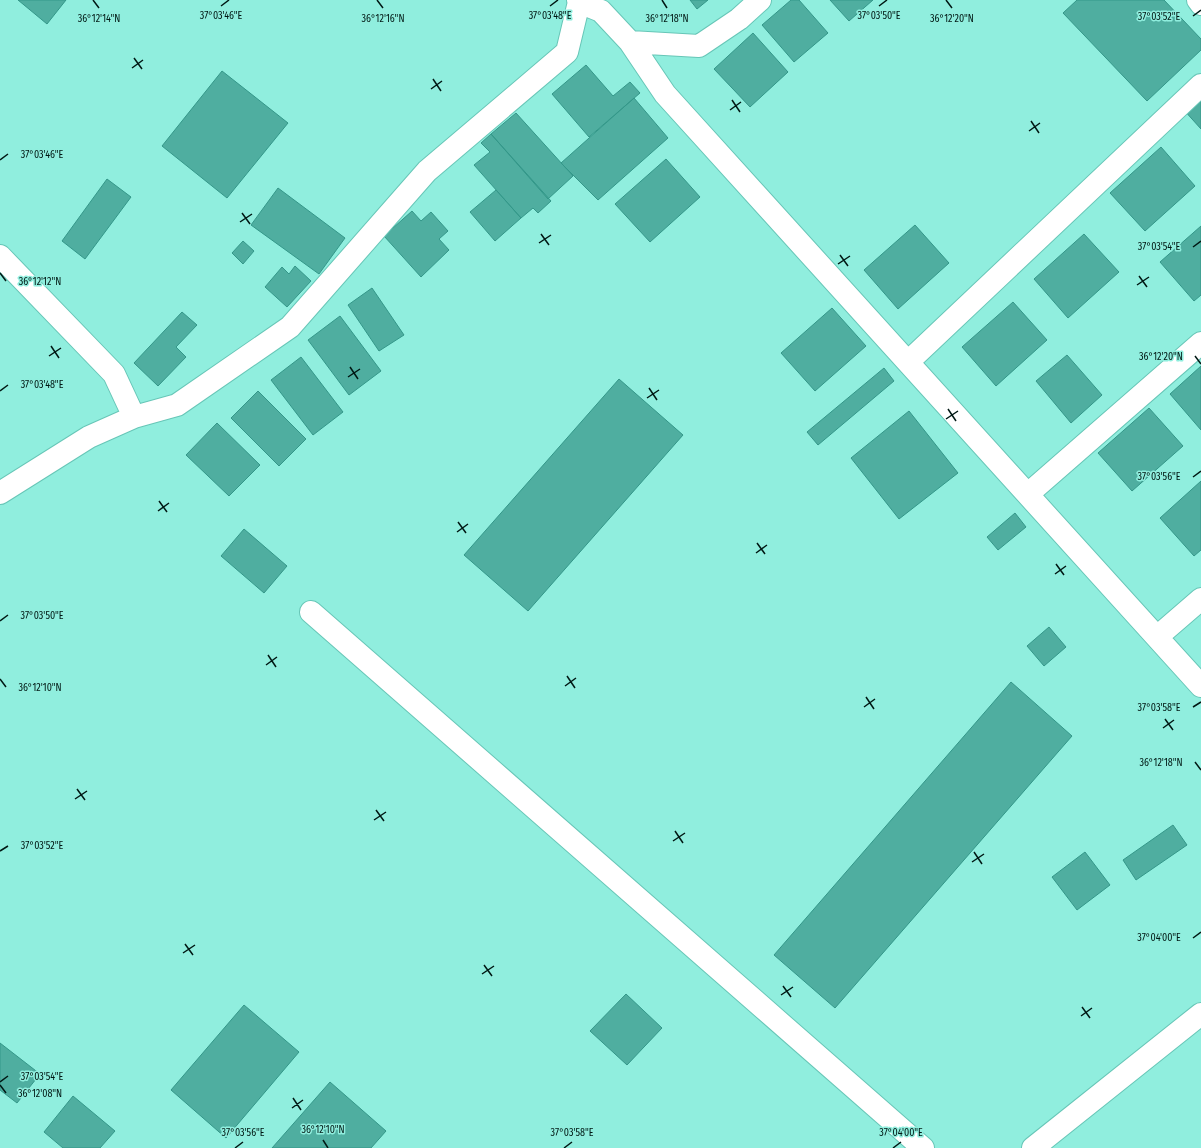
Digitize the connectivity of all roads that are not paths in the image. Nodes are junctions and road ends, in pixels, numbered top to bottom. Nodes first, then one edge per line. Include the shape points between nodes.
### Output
1 (760, 0) edge
2 (1198, 0) edge
3 (579, 1) edge
4 (1201, 4) edge
5 (630, 42) junction
6 (1201, 85) edge
7 (0, 256) edge
8 (1201, 343) edge
9 (908, 362) junction
10 (134, 417) junction
11 (0, 493) edge
12 (1028, 494) junction
13 (1201, 599) edge
14 (311, 612) dead end
15 (1157, 637) junction
16 (1201, 686) edge
17 (1200, 1017) edge
18 (923, 1148) edge
19 (1033, 1148) edge

1 - 5 street via 739,19 699,46
2 - 4 street
3 - 5 street via 601,12
3 - 10 street via 567,52 427,172 290,327 177,405
5 - 9 street via 665,94
6 - 9 street
7 - 10 street via 114,374
8 - 12 street
9 - 12 street
10 - 11 street via 89,437
12 - 15 street
13 - 15 street
14 - 18 street
15 - 16 street
17 - 19 street

